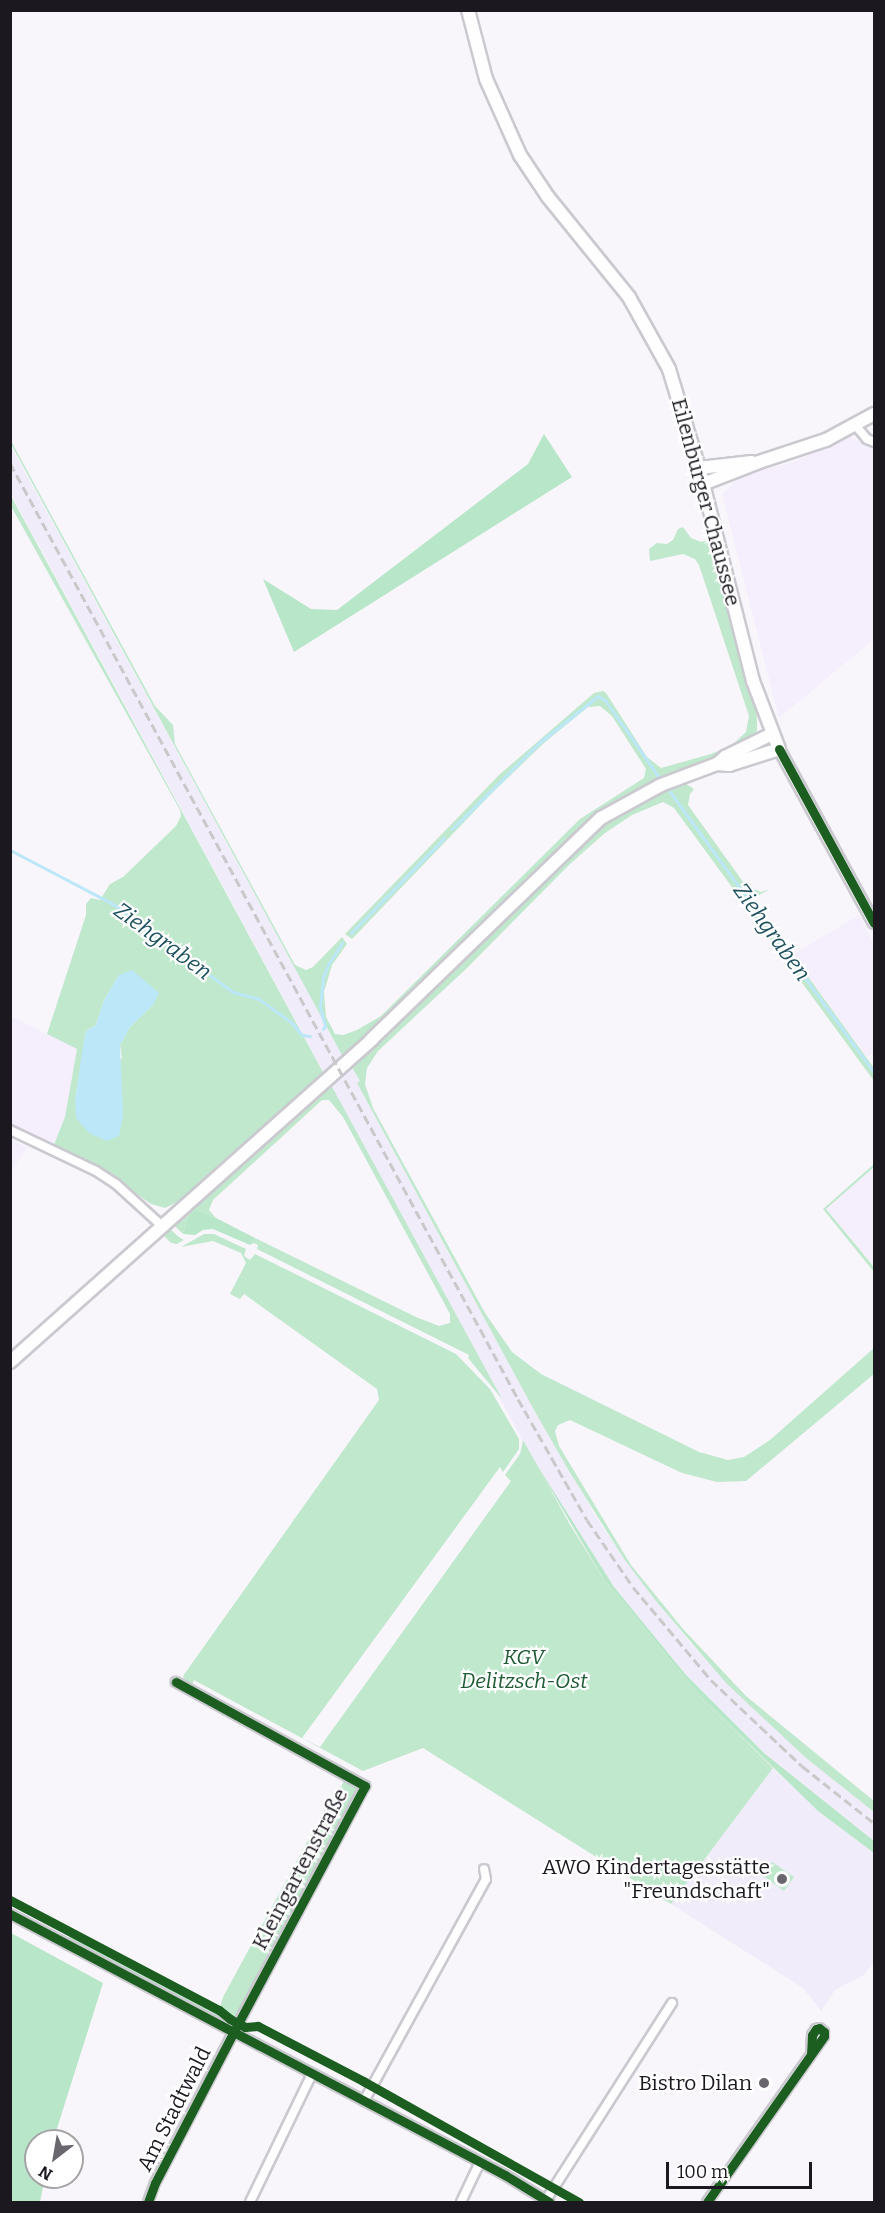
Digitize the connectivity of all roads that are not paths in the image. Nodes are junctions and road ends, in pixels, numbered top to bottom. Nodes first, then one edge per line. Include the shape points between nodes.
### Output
1 (468, 10) edge
2 (874, 414) edge
3 (856, 426) junction
4 (874, 442) edge
5 (759, 462) junction
6 (699, 468) junction
7 (703, 484) junction
8 (772, 734) junction
9 (779, 749) junction
10 (717, 764) junction
11 (874, 923) edge
12 (10, 1130) edge
13 (162, 1226) junction
14 (10, 1362) edge
15 (176, 1682) dead end
16 (484, 1869) dead end
17 (10, 1914) edge
18 (672, 2003) dead end
19 (233, 2033) junction
20 (812, 2054) dead end
21 (312, 2074) junction
22 (364, 2101) junction
23 (480, 2162) junction
24 (548, 2201) edge
25 (148, 2202) edge
26 (250, 2202) edge
27 (461, 2202) edge
28 (707, 2202) edge

1 - 6 main road, Eilenburger Chaussee via 480,64 495,103 534,177 629,297 658,346 678,394
2 - 3 main road
3 - 4 street
3 - 5 main road
5 - 6 main road
5 - 7 main road
6 - 7 main road, Eilenburger Chaussee
7 - 8 main road, Eilenburger Chaussee via 753,681
8 - 9 main road, Eilenburger Chaussee
8 - 10 main road
9 - 10 main road via 729,765
9 - 11 street, Eilenburger Chaussee
10 - 13 main road via 648,790 588,829 372,1039
12 - 13 street via 96,1171
13 - 14 main road
15 - 19 street, Kleingartenstraße via 364,1786
16 - 22 street via 486,1879
17 - 19 street
18 - 24 street
19 - 21 street
19 - 25 street, Am Stadtwald
20 - 28 street
21 - 22 street
21 - 26 street
22 - 23 street
23 - 24 street
23 - 27 street

